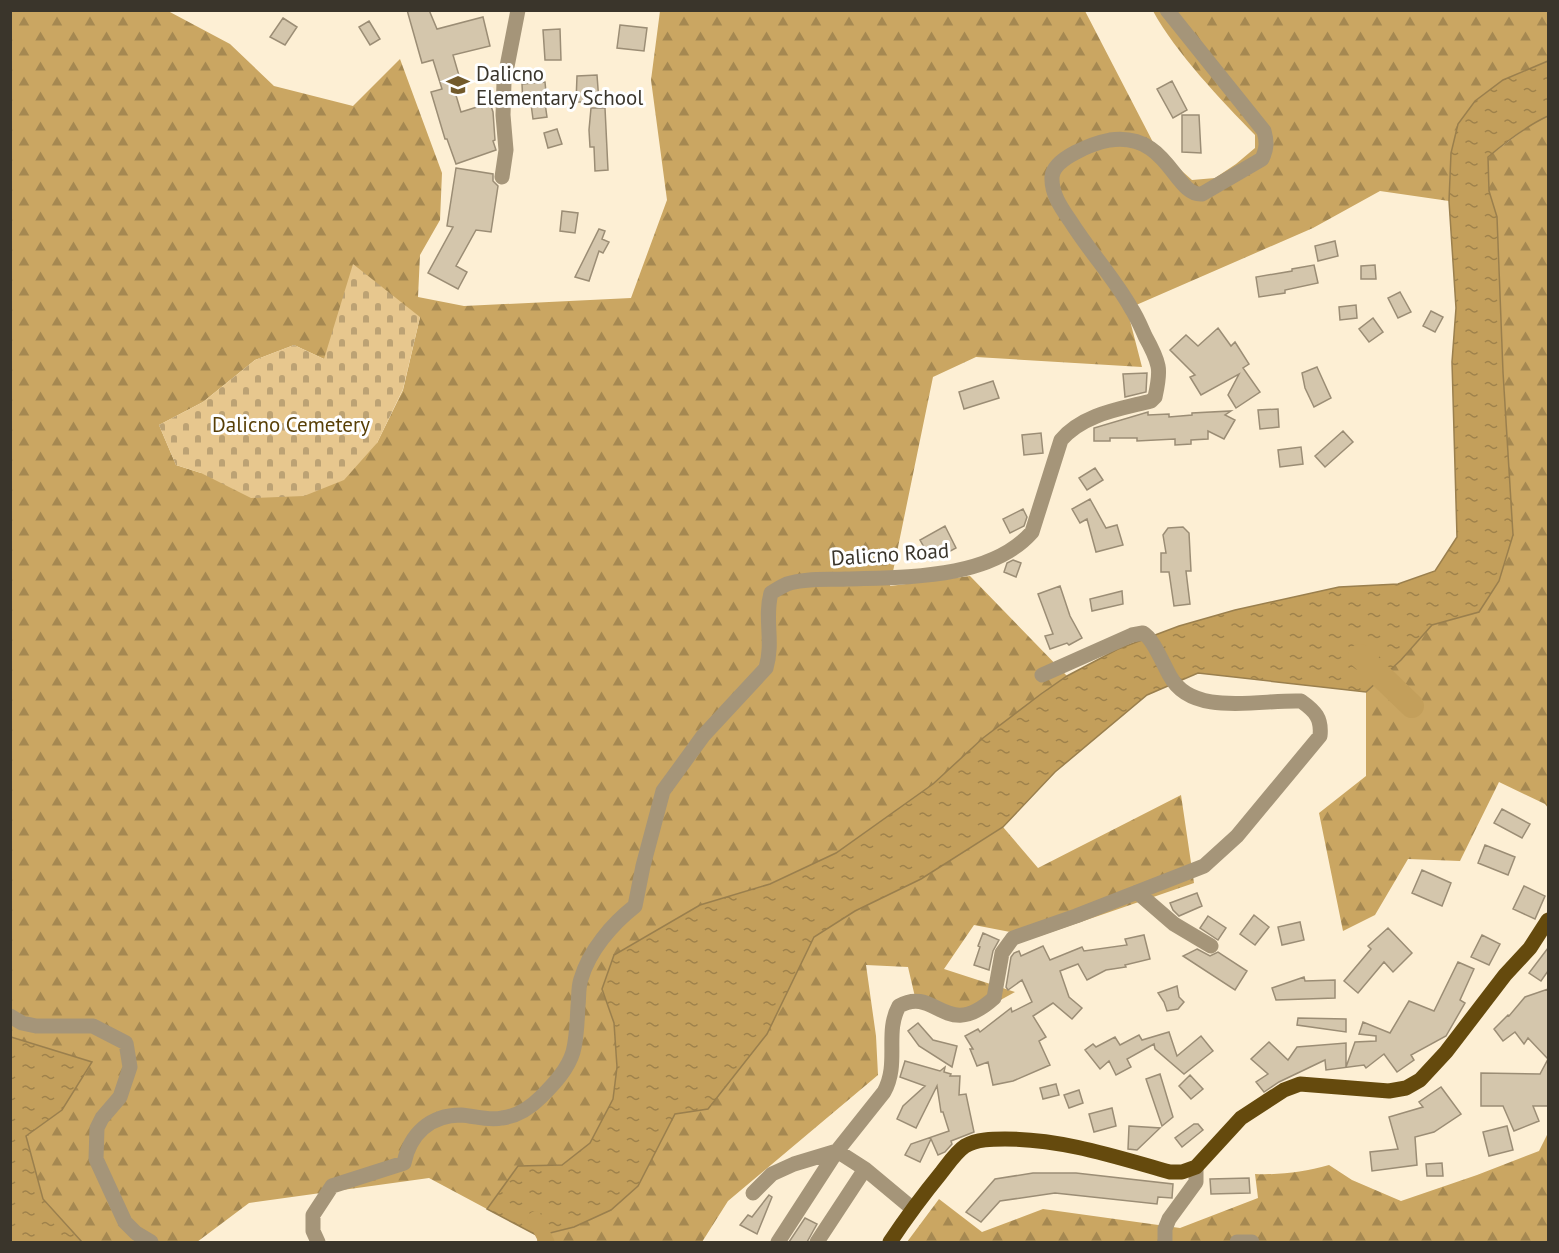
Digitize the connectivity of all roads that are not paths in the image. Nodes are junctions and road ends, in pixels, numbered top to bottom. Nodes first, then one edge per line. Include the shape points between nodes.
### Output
1 (518, 10) edge
2 (1167, 10) edge
3 (502, 177) dead end
4 (1042, 675) dead end
5 (1137, 891) junction
6 (1548, 920) edge
7 (1211, 946) dead end
8 (10, 1016) edge
9 (837, 1152) junction
10 (1196, 1167) junction
11 (865, 1169) junction
12 (753, 1193) dead end
13 (913, 1209) junction
14 (152, 1242) edge
15 (318, 1242) edge
16 (778, 1242) edge
17 (817, 1242) edge
18 (890, 1242) edge
19 (1165, 1242) edge
20 (1238, 1242) edge
21 (1252, 1242) edge

1 - 3 street via 504,81 506,150
2 - 15 street, Dalicno Road via 1264,131 1267,140 1262,159 1202,194 1195,194 1148,146 1110,140 1066,157 1052,175 1057,200 1131,307 1151,348 1158,366 1155,397 1082,422 1069,431 1061,440 1032,532 1024,542 1001,556 920,577 805,581 788,583 771,593 766,668 703,736 663,791 635,906 617,920 598,944 580,980 574,1051 555,1083 532,1106 515,1115 501,1119 444,1116 416,1134 404,1163 332,1186 313,1215
4 - 5 street via 1143,633 1186,695 1224,703 1301,701 1319,717 1320,736 1219,854 1204,866
5 - 7 street via 1174,924
5 - 9 street via 1013,938 1002,953 994,998 974,1013 952,1016 913,1000 899,1006 893,1022 890,1082
6 - 10 main road via 1530,948 1420,1080 1389,1091 1300,1084 1284,1090 1241,1118
8 - 14 street via 36,1026 93,1026 126,1043 130,1067 120,1096 97,1128 96,1159 125,1222
9 - 11 street
9 - 12 street via 772,1174
9 - 16 street
10 - 13 main road via 1170,1172 1078,1146 1028,1139 983,1140 964,1146
10 - 19 street via 1196,1182 1169,1219
11 - 13 street
11 - 17 street
13 - 18 main road
20 - 21 street

